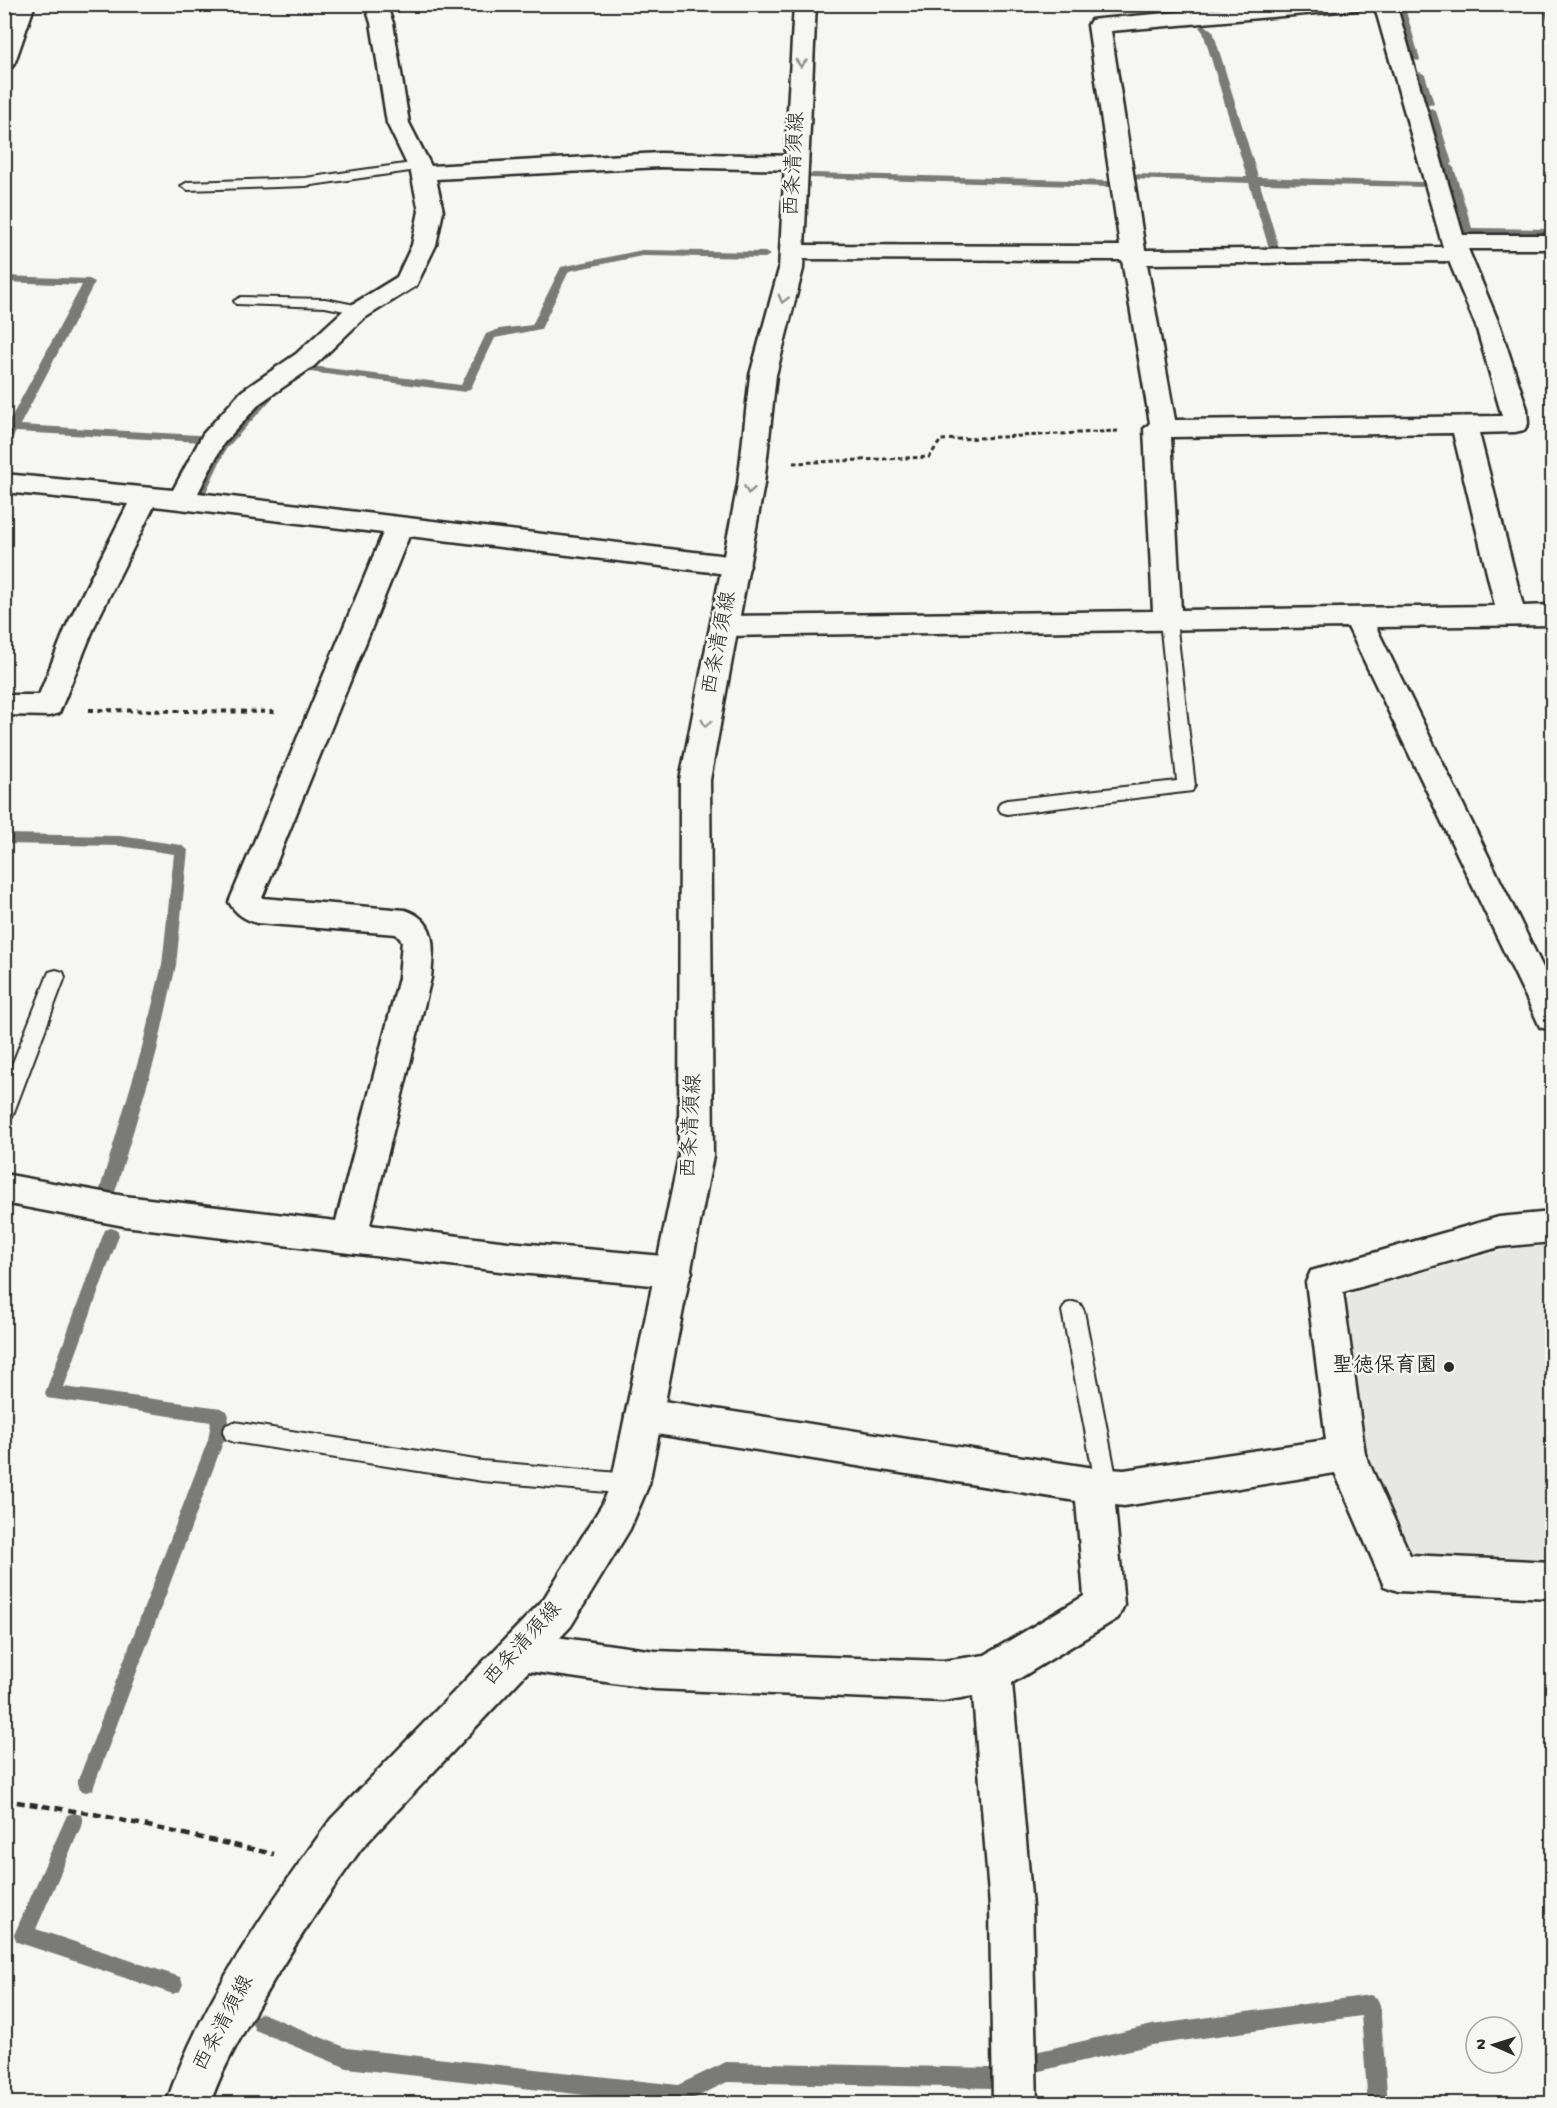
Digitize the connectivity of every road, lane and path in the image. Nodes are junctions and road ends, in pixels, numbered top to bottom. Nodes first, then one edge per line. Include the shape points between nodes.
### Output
1 (24, 4) edge
2 (375, 4) edge
3 (805, 4) edge
4 (1352, 4) edge
5 (1385, 4) edge
6 (1250, 8) edge
7 (5, 58) edge
8 (796, 163) junction
9 (421, 169) junction
10 (188, 186) dead end
11 (1552, 242) edge
12 (1456, 248) junction
13 (792, 252) junction
14 (1134, 255) junction
15 (241, 302) dead end
16 (360, 310) junction
17 (1464, 425) junction
18 (1160, 429) junction
19 (753, 464) junction
20 (4, 483) edge
21 (145, 496) junction
22 (181, 500) junction
23 (400, 526) junction
24 (736, 566) junction
25 (1552, 615) edge
26 (1512, 616) junction
27 (1358, 619) junction
28 (1168, 621) junction
29 (725, 626) junction
30 (4, 705) edge
31 (49, 706) junction
32 (322, 713) junction
33 (1007, 807) dead end
34 (1541, 969) edge
35 (56, 977) dead end
36 (1552, 1018) edge
37 (4, 1112) edge
38 (4, 1188) edge
39 (1552, 1227) edge
40 (349, 1238) junction
41 (674, 1272) junction
42 (1073, 1311) dead end
43 (644, 1416) junction
44 (234, 1431) dead end
45 (1347, 1454) junction
46 (630, 1484) junction
47 (1100, 1487) junction
48 (1552, 1580) edge
49 (521, 1651) junction
50 (991, 1672) junction
51 (4, 1800) edge
52 (324, 1865) junction
53 (188, 2103) edge
54 (1015, 2103) edge

1 - 7 street
2 - 9 street via 382,23 398,123
3 -> 8 street, 西条清須線
4 - 6 street
5 - 12 street
6 - 14 street via 1099,26
8 - 9 street via 660,160
8 - 13 street, 西条清須線
9 - 10 lane via 305,182
9 - 16 street via 431,211 424,245 407,281
11 - 12 street
12 - 14 street
12 - 17 street via 1488,326 1514,409 1515,424
13 - 14 street
13 -> 19 street, 西条清須線 via 763,375
14 - 18 street
15 - 16 lane via 325,303
16 - 22 street via 305,360 251,397 212,440
17 - 18 street
17 - 26 street
18 - 19 path via 941,440 929,457
18 - 28 street
19 -> 24 street, 西条清須線
20 - 21 street
21 - 22 street
21 - 31 street via 81,625
22 - 23 street
23 - 24 street
23 - 32 street
24 - 29 street, 西条清須線
25 - 26 street
26 - 27 street
27 - 28 street
27 - 34 street
28 - 29 street
28 - 33 lane via 1186,786
29 -> 41 street, 西条清須線 via 695,780 696,1156
30 - 31 street
31 - 32 path
32 - 40 street via 245,902 257,910 405,921 418,939 415,978
34 - 36 street
35 - 37 lane
38 - 40 street via 124,1211
39 - 45 street via 1499,1232 1324,1282
40 - 41 street
41 - 43 street, 西条清須線
42 - 47 lane
43 - 46 street, 西条清須線
43 - 47 street
44 - 46 lane via 482,1471
45 - 47 street via 1124,1488
45 - 48 street via 1398,1573
46 - 49 street, 西条清須線 via 616,1516 557,1612
47 - 50 street via 1104,1605
49 - 50 street via 655,1670 943,1681
49 - 52 street, 西条清須線 via 346,1834
50 - 54 street via 1011,1907
51 - 52 path via 93,1814
52 - 53 street, 西条清須線 via 263,1953 198,2070

